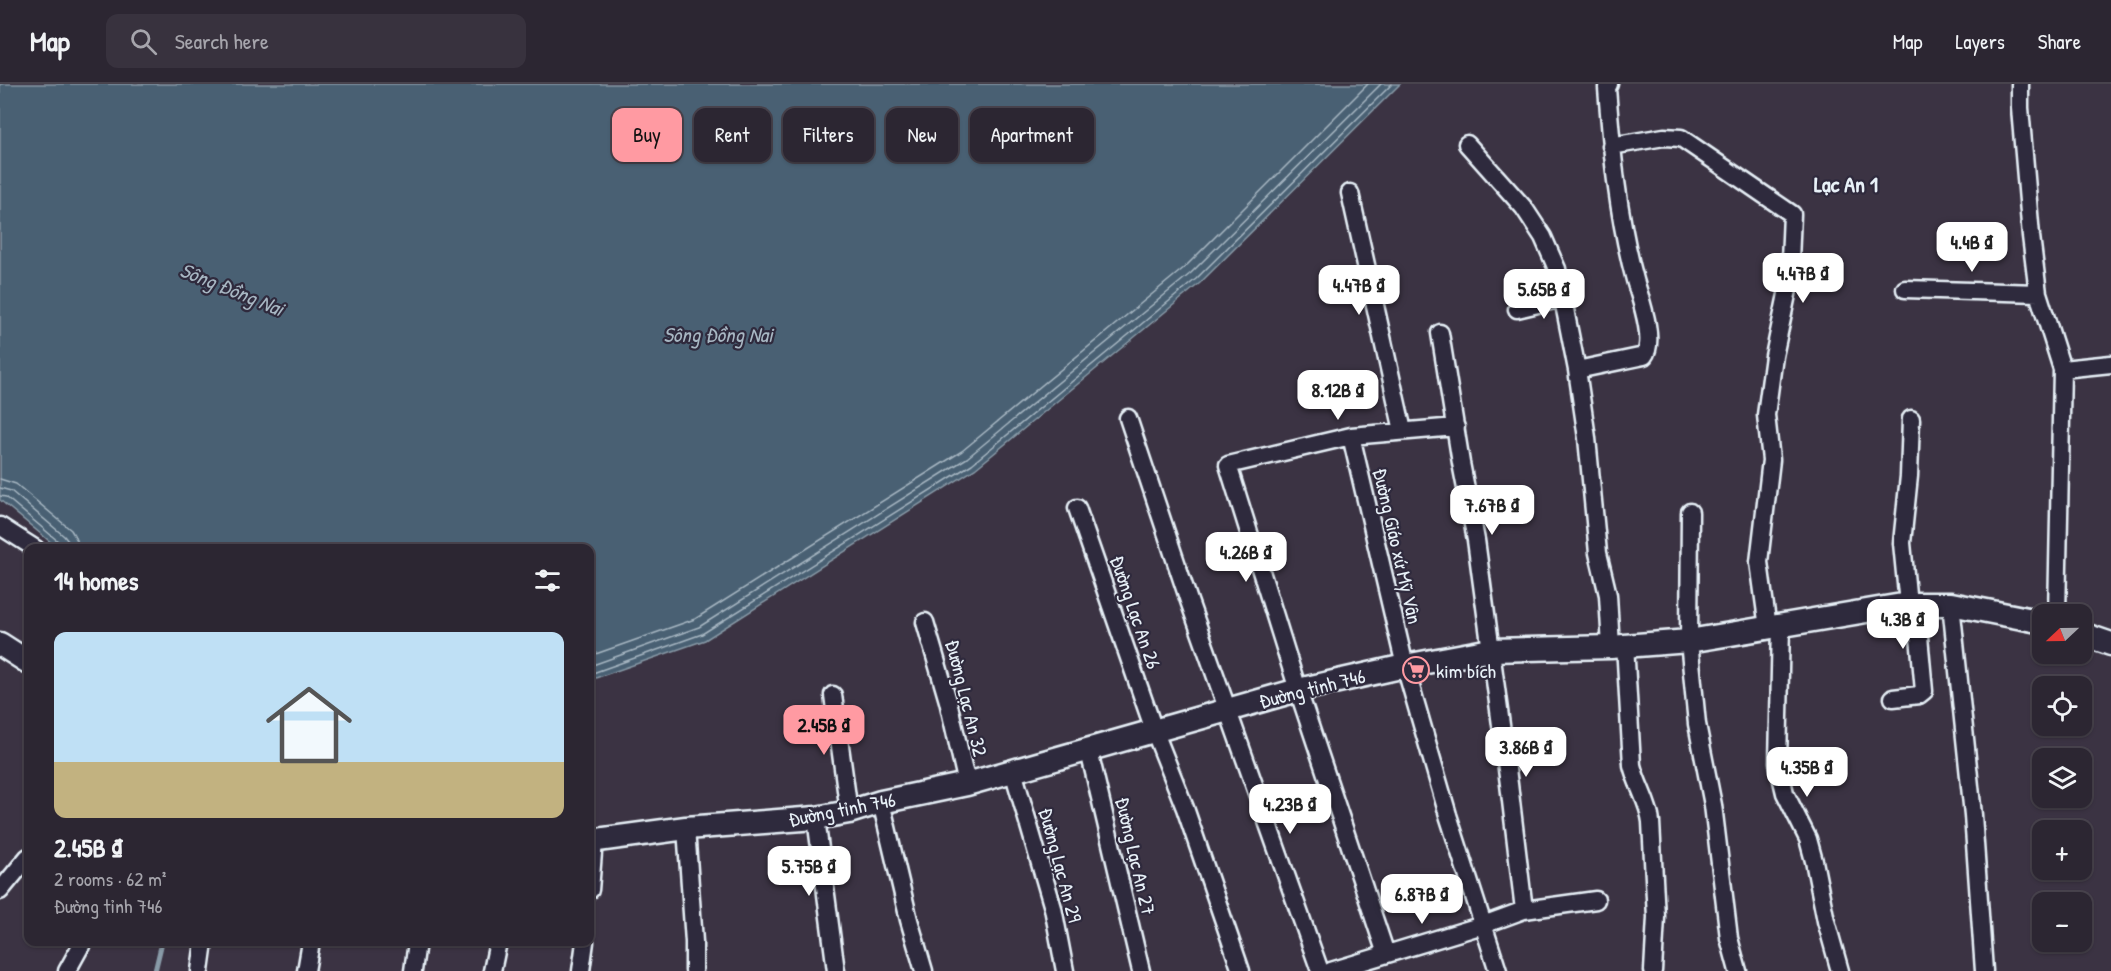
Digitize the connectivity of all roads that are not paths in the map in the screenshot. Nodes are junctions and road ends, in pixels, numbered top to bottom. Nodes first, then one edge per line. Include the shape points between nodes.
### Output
1 (1609, 84) edge
2 (2020, 84) edge
3 (1467, 144) dead end
4 (1611, 146) junction
5 (1350, 193) dead end
6 (1905, 289) dead end
7 (2038, 293) junction
8 (1563, 298) junction
9 (1517, 309) dead end
10 (1440, 333) dead end
11 (2111, 364) edge
12 (2062, 369) junction
13 (1578, 370) junction
14 (1128, 418) dead end
15 (1911, 419) dead end
16 (1456, 427) junction
17 (1403, 431) junction
18 (1350, 436) junction
19 (1077, 508) dead end
20 (1690, 512) dead end
21 (0, 526) edge
22 (28, 544) edge
23 (1912, 604) junction
24 (1951, 604) junction
25 (2057, 604) edge
26 (2032, 620) edge
27 (925, 622) dead end
28 (1774, 627) junction
29 (2092, 637) edge
30 (1689, 641) junction
31 (0, 644) edge
32 (2111, 644) edge
33 (1618, 645) junction
34 (1491, 650) junction
35 (24, 659) edge
36 (1405, 666) junction
37 (1298, 690) junction
38 (833, 695) dead end
39 (1893, 698) dead end
40 (1227, 711) junction
41 (1154, 730) junction
42 (1089, 751) junction
43 (1013, 771) junction
44 (967, 784) junction
45 (881, 802) junction
46 (849, 812) junction
47 (816, 818) junction
48 (686, 828) junction
49 (594, 841) edge
50 (24, 862) edge
51 (0, 891) edge
52 (1596, 900) dead end
53 (1524, 910) junction
54 (1483, 925) junction
55 (81, 946) edge
56 (203, 946) edge
57 (310, 946) edge
58 (416, 946) edge
59 (497, 946) edge
60 (584, 946) edge
61 (1386, 954) junction
62 (1837, 970) edge
63 (67, 971) edge
64 (200, 971) edge
65 (306, 971) edge
66 (413, 971) edge
67 (492, 971) edge
68 (581, 971) edge
69 (694, 971) edge
70 (836, 971) edge
71 (924, 971) edge
72 (1065, 971) edge
73 (1141, 971) edge
74 (1241, 971) edge
75 (1320, 971) edge
76 (1331, 971) edge
77 (1498, 971) edge
78 (1653, 971) edge
79 (1738, 971) edge
80 (1983, 971) edge

1 - 4 street
2 - 7 street
3 - 8 street via 1524,208 1543,237 1557,269
4 - 13 street via 1621,223 1645,320 1648,351 1644,356
4 - 28 street via 1681,138 1792,214 1789,285 1766,415 1771,460 1759,562
5 - 17 street
6 - 7 street
7 - 12 street
8 - 9 street
8 - 13 street
10 - 16 street
11 - 12 street
12 - 25 street
13 - 33 street via 1598,552
14 - 40 street
15 - 23 street via 1902,543
16 - 17 street
16 - 34 street
17 - 18 street
18 - 36 street, Đường Giáo xứ Mỹ Vân
18 - 37 street via 1228,465
19 - 41 street, Đường Lạc An 26
20 - 30 street
21 - 22 street
23 - 24 main road, Đường tỉnh 746
23 - 28 main road, Đường tỉnh 746
23 - 39 street via 1924,691
24 - 26 main road, Đường tỉnh 746
24 - 80 street via 1973,815
27 - 44 street, Đường Lạc An 32
28 - 30 main road, Đường tỉnh 746
28 - 62 street via 1780,780 1815,861
29 - 32 main road
30 - 33 main road, Đường tỉnh 746
30 - 79 street via 1697,724 1713,804 1729,938
31 - 35 main road
33 - 34 main road, Đường tỉnh 746
33 - 78 street via 1632,765 1650,812 1656,917
34 - 36 main road, Đường tỉnh 746
34 - 53 street
36 - 37 main road, Đường tỉnh 746
36 - 54 street, Đường Giáo xứ Mỹ Vân
37 - 40 main road, Đường tỉnh 746
37 - 61 street
38 - 46 street
40 - 41 main road, Đường tỉnh 746
40 - 75 street
41 - 42 main road, Đường tỉnh 746
41 - 74 street, Đường Lạc An 26
42 - 43 main road, Đường tỉnh 746
42 - 73 street, Đường Lạc An 27
43 - 44 main road, Đường tỉnh 746
43 - 72 street, Đường Lạc An 29 via 1053,908
44 - 45 main road, Đường tỉnh 746
45 - 46 main road, Đường tỉnh 746
45 - 71 street
46 - 47 main road, Đường tỉnh 746
47 - 48 main road, Đường tỉnh 746
47 - 70 street
48 - 49 main road, Đường tỉnh 746
48 - 69 street
50 - 51 street
52 - 53 street
53 - 54 street
54 - 61 street
54 - 77 street, Đường Giáo xứ Mỹ Vân
55 - 63 street
56 - 64 street
57 - 65 street
58 - 66 street
59 - 67 street
60 - 68 street
61 - 76 street

